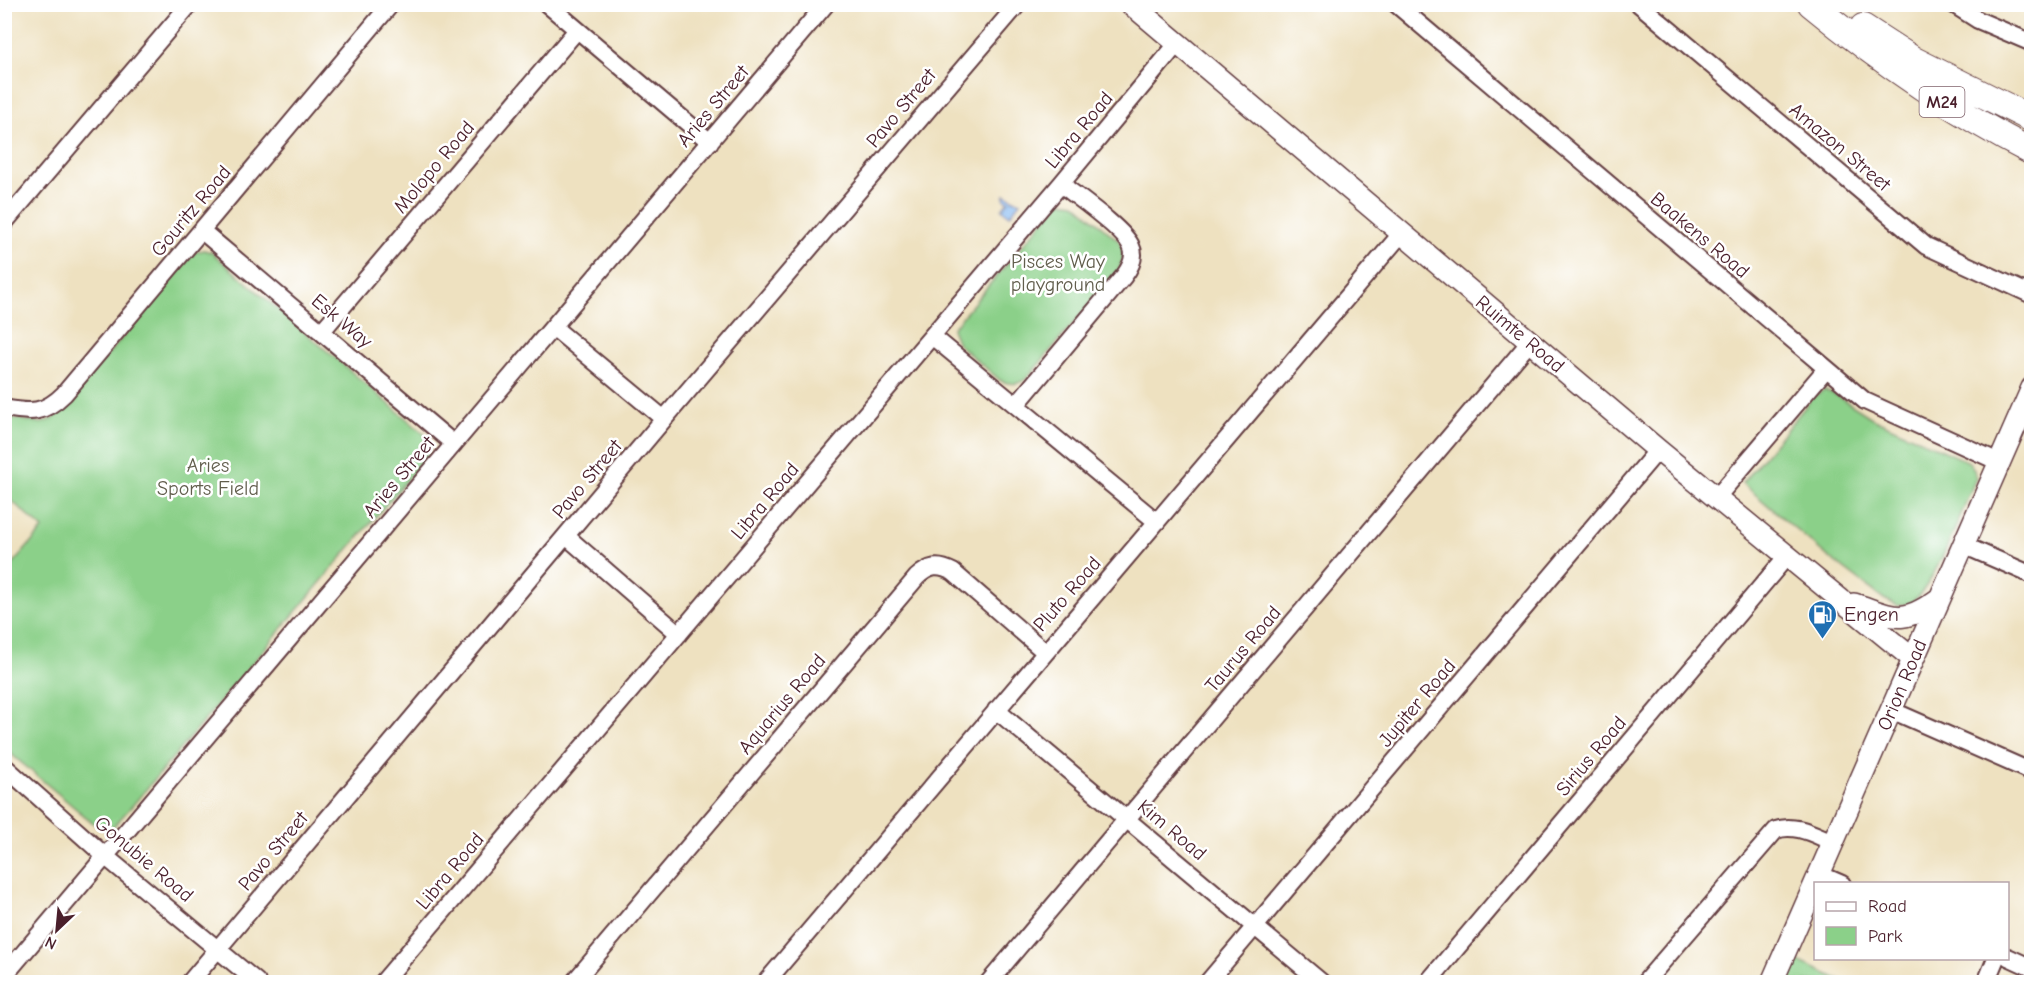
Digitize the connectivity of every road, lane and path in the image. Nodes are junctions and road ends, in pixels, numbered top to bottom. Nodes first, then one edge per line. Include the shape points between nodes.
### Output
1 (190, 4) edge
2 (391, 4) edge
3 (547, 4) edge
4 (826, 4) edge
5 (1018, 4) edge
6 (1131, 4) edge
7 (1396, 4) edge
8 (1639, 4) edge
9 (1811, 4) edge
10 (1833, 4) edge
11 (1953, 4) edge
12 (577, 30) junction
13 (2031, 43) edge
14 (1177, 44) junction
15 (2031, 119) edge
16 (710, 142) junction
17 (2031, 152) edge
18 (1061, 184) junction
19 (4, 223) edge
20 (202, 231) junction
21 (1401, 234) junction
22 (2031, 295) edge
23 (553, 327) junction
24 (322, 331) junction
25 (932, 336) junction
26 (1529, 343) junction
27 (1826, 369) junction
28 (2031, 388) edge
29 (1016, 405) junction
30 (4, 408) edge
31 (664, 419) junction
32 (454, 444) junction
33 (1658, 450) junction
34 (1999, 462) junction
35 (1717, 496) junction
36 (1156, 522) junction
37 (566, 537) junction
38 (1963, 545) junction
39 (1787, 556) junction
40 (2031, 575) edge
41 (1940, 598) junction
42 (1840, 599) junction
43 (680, 634) junction
44 (1046, 652) junction
45 (1913, 659) junction
46 (996, 710) junction
47 (1891, 710) junction
48 (4, 766) edge
49 (2031, 772) edge
50 (1127, 820) junction
51 (1833, 842) junction
52 (106, 857) junction
53 (1819, 873) junction
54 (1815, 882) edge
55 (1838, 882) edge
56 (1814, 885) edge
57 (1255, 928) junction
58 (218, 949) junction
59 (2009, 958) edge
60 (1995, 960) edge
61 (2031, 968) edge
62 (4, 976) edge
63 (190, 982) edge
64 (257, 982) edge
65 (383, 982) edge
66 (574, 982) edge
67 (766, 982) edge
68 (989, 982) edge
69 (1208, 982) edge
70 (1321, 982) edge
71 (1428, 982) edge
72 (1645, 982) edge
73 (1772, 982) edge
74 (1986, 982) edge

1 - 19 street
2 - 20 street, Gouritz Road
3 - 12 street
4 - 16 street, Aries Street
5 - 31 street, Pavo Street
6 - 14 street, Ruimte Road
7 - 27 street, Baakens Road
8 - 22 street, Amazon Street via 1926,246
9 - 17 main road, M24 via 1914,83
10 - 15 main road, M24 via 1914,60
11 - 13 street via 1978,20
12 - 16 street
12 - 24 street, Molopo Road
14 - 18 street, Libra Road
14 - 21 street, Ruimte Road
16 - 23 street, Aries Street
18 - 25 street, Libra Road
18 - 29 street via 1124,235 1131,244 1132,257 1124,276
20 - 24 street, Esk Way
20 - 30 street, Gouritz Road via 54,404 41,410
21 - 26 street, Ruimte Road
21 - 36 street, Pluto Road
23 - 31 street
23 - 32 street, Aries Street
24 - 32 street, Esk Way
25 - 29 street
25 - 43 street, Libra Road
26 - 33 street, Ruimte Road
26 - 50 street, Taurus Road
27 - 34 street, Baakens Road via 1880,410
27 - 35 street
28 - 34 street, Orion Road
29 - 36 street
31 - 37 street, Pavo Street
32 - 52 street, Aries Street
33 - 35 street, Ruimte Road
33 - 57 street, Jupiter Road
34 - 38 street, Orion Road
35 - 39 street, Ruimte Road
36 - 44 street, Pluto Road
37 - 43 street
37 - 58 street, Pavo Street
38 - 40 street
38 - 41 street, Orion Road
39 - 42 street, Ruimte Road
39 - 71 street, Sirius Road
41 - 42 street via 1902,617 1880,614
41 - 45 street, Orion Road
42 - 45 street, Ruimte Road
43 - 65 street, Libra Road
44 - 46 street, Pluto Road
44 - 66 street, Aquarius Road via 953,572 934,566 924,570
45 - 47 street, Orion Road
46 - 50 street, Kim Road
46 - 67 street, Pluto Road
47 - 49 street
47 - 51 street, Orion Road
48 - 52 street, Gonubie Road
50 - 57 street, Kim Road
50 - 68 street, Taurus Road
51 - 53 street, Orion Road
51 - 72 street via 1794,827 1776,830
52 - 58 street, Gonubie Road
52 - 62 street, Aries Street
53 - 54 street, Orion Road
53 - 55 street
56 - 73 street, Orion Road
57 - 69 street, Jupiter Road
57 - 70 street, Kim Road
58 - 63 street, Pavo Street
58 - 64 street, Gonubie Road
59 - 61 street
60 - 74 street

